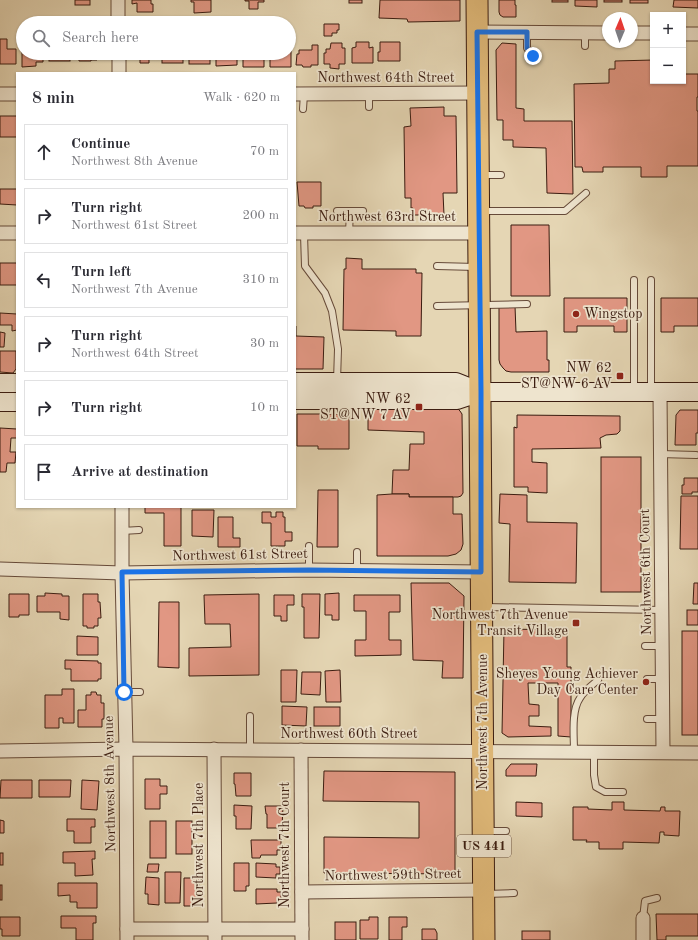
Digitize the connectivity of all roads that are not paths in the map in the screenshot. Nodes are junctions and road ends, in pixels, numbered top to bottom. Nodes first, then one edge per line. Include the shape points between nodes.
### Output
1 (118, 0) edge
2 (477, 0) edge
3 (118, 16) edge
4 (477, 32) junction
5 (527, 32) junction
6 (638, 33) edge
7 (650, 33) edge
8 (686, 34) edge
9 (698, 34) edge
10 (602, 35) edge
11 (533, 56) dead end
12 (118, 60) edge
13 (119, 72) edge
14 (478, 93) junction
15 (0, 94) edge
16 (16, 94) edge
17 (300, 94) edge
18 (369, 94) junction
19 (369, 107) dead end
20 (303, 109) dead end
21 (478, 174) junction
22 (501, 175) dead end
23 (586, 193) dead end
24 (337, 211) dead end
25 (350, 211) junction
26 (363, 211) dead end
27 (479, 212) junction
28 (0, 233) edge
29 (16, 233) edge
30 (479, 233) junction
31 (300, 234) edge
32 (350, 234) junction
33 (437, 266) dead end
34 (479, 267) junction
35 (634, 280) dead end
36 (651, 280) dead end
37 (480, 304) junction
38 (527, 304) dead end
39 (437, 306) dead end
40 (296, 382) edge
41 (337, 382) junction
42 (0, 383) edge
43 (16, 383) edge
44 (648, 391) junction
45 (481, 392) junction
46 (698, 392) edge
47 (296, 400) edge
48 (0, 402) edge
49 (16, 402) edge
50 (660, 454) junction
51 (696, 455) dead end
52 (122, 508) edge
53 (138, 530) dead end
54 (122, 531) junction
55 (309, 546) dead end
56 (357, 552) dead end
57 (0, 569) edge
58 (309, 570) junction
59 (357, 571) junction
60 (122, 572) junction
61 (481, 572) junction
62 (482, 607) junction
63 (662, 610) junction
64 (645, 646) dead end
65 (663, 646) junction
66 (647, 679) dead end
67 (662, 679) junction
68 (598, 680) dead end
69 (124, 692) junction
70 (140, 692) dead end
71 (250, 716) dead end
72 (647, 719) dead end
73 (663, 719) junction
74 (126, 749) junction
75 (214, 750) junction
76 (250, 750) junction
77 (301, 750) junction
78 (0, 751) edge
79 (483, 751) junction
80 (574, 752) junction
81 (594, 752) junction
82 (663, 752) junction
83 (698, 753) edge
84 (622, 792) dead end
85 (484, 831) junction
86 (506, 831) dead end
87 (302, 892) junction
88 (484, 892) junction
89 (514, 894) dead end
90 (657, 898) dead end
91 (643, 918) joint
92 (302, 934) edge
93 (127, 935) edge
94 (215, 935) edge
95 (484, 940) edge
96 (643, 940) edge

1 - 3 street
2 - 4 main road, Northwest 7th Avenue / US 441
4 - 5 street
4 - 14 main road, Northwest 7th Avenue / US 441
5 - 10 street via 585,39
5 - 11 lane via 527,48
6 - 7 street
8 - 9 street
12 - 13 street
14 - 18 street, Northwest 64th Street
14 - 21 main road, Northwest 7th Avenue / US 441
15 - 16 street
17 - 18 street, Northwest 64th Street
17 - 20 lane
18 - 19 lane
21 - 22 lane
21 - 27 main road, Northwest 7th Avenue / US 441
23 - 27 lane via 565,211
24 - 25 lane
25 - 26 lane
25 - 32 lane
27 - 30 main road, Northwest 7th Avenue / US 441
28 - 29 street
30 - 32 street, Northwest 63rd Street
30 - 34 main road, Northwest 7th Avenue / US 441
31 - 32 street, Northwest 63rd Street
31 - 41 lane via 305,266 325,293 332,311 338,349
33 - 34 lane
34 - 37 main road, Northwest 7th Avenue / US 441
35 - 44 lane
36 - 44 lane
37 - 38 lane
37 - 39 lane
37 - 45 main road, Northwest 7th Avenue / US 441
40 - 41 main road
41 - 45 main road via 456,382
42 - 43 main road
44 - 45 main road
44 - 46 main road
44 - 50 street, Northwest 6th Court
45 - 47 main road via 457,400
45 - 61 main road, Northwest 7th Avenue / US 441
48 - 49 main road
50 - 51 lane
50 - 63 street, Northwest 6th Court
52 - 54 street, Northwest 8th Avenue
53 - 54 lane
54 - 60 street, Northwest 8th Avenue
55 - 58 lane
56 - 59 lane
57 - 60 street, Northwest 61st Street
58 - 59 street, Northwest 61st Street
58 - 60 street, Northwest 61st Street
59 - 61 street, Northwest 61st Street
60 - 69 street, Northwest 8th Avenue
61 - 62 main road, Northwest 7th Avenue / US 441
62 - 63 lane
62 - 79 main road, Northwest 7th Avenue / US 441
63 - 65 street, Northwest 6th Court
64 - 65 lane
65 - 67 street, Northwest 6th Court
66 - 67 lane
67 - 73 street, Northwest 6th Court
68 - 80 lane via 579,699 574,716
69 - 70 lane
69 - 74 street, Northwest 8th Avenue
71 - 76 lane
72 - 73 lane
73 - 82 street, Northwest 6th Court
74 - 75 street, Northwest 60th Street
74 - 78 street, Northwest 60th Street
74 - 93 street, Northwest 8th Avenue
75 - 76 street, Northwest 60th Street
75 - 94 street, Northwest 7th Place
76 - 77 street, Northwest 60th Street
77 - 79 street, Northwest 60th Street
77 - 87 street, Northwest 7th Court
79 - 80 street, Northwest 60th Street
79 - 85 main road, Northwest 7th Avenue / US 441
80 - 81 street, Northwest 60th Street
81 - 82 street, Northwest 60th Street
81 - 84 lane via 596,787 604,792
82 - 83 street, Northwest 60th Street
85 - 86 lane
85 - 88 main road, Northwest 7th Avenue / US 441
87 - 88 street, Northwest 59th Street
87 - 92 street, Northwest 7th Court
88 - 89 lane
88 - 95 main road, Northwest 7th Avenue / US 441
90 - 91 lane via 645,901
91 - 96 street
92 - 94 street
93 - 94 street

